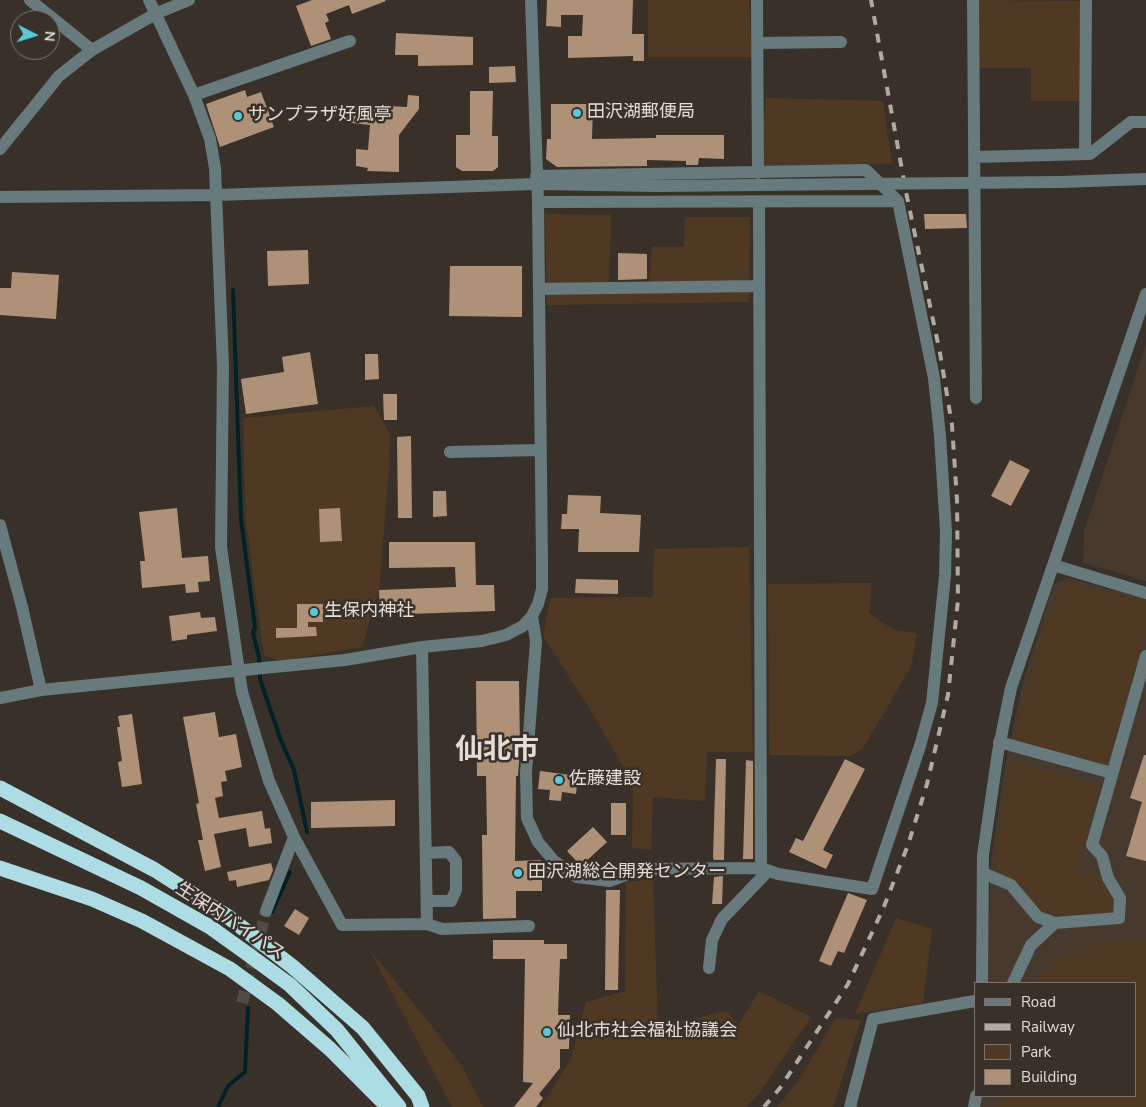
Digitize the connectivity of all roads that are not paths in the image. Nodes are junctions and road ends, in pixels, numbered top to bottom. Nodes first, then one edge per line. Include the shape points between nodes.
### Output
1 (30, 0) edge
2 (150, 0) edge
3 (189, 0) edge
4 (532, 0) edge
5 (757, 0) edge
6 (973, 0) edge
7 (1086, 1) edge
8 (157, 14) junction
9 (350, 41) dead end
10 (841, 42) dead end
11 (758, 43) junction
12 (92, 50) junction
13 (194, 95) junction
14 (1146, 122) edge
15 (0, 149) edge
16 (1085, 154) junction
17 (974, 157) junction
18 (758, 173) junction
19 (1146, 179) edge
20 (536, 180) junction
21 (217, 195) junction
22 (0, 197) edge
23 (538, 202) junction
24 (759, 202) junction
25 (898, 202) junction
26 (759, 286) junction
27 (539, 289) junction
28 (1146, 294) edge
29 (1142, 320) edge
30 (976, 398) dead end
31 (541, 450) junction
32 (450, 452) dead end
33 (0, 525) edge
34 (1053, 565) junction
35 (1146, 593) edge
36 (532, 616) junction
37 (422, 647) junction
38 (1146, 656) edge
39 (238, 670) junction
40 (41, 690) junction
41 (0, 698) edge
42 (1000, 742) junction
43 (1112, 773) junction
44 (0, 788) edge
45 (0, 821) edge
46 (294, 837) junction
47 (426, 853) junction
48 (0, 868) edge
49 (765, 870) junction
50 (983, 873) junction
51 (427, 901) junction
52 (266, 911) tunnel mouth
53 (1055, 923) junction
54 (427, 924) junction
55 (529, 926) dead end
56 (709, 968) dead end
57 (982, 982) edge
58 (1013, 982) edge
59 (974, 1001) edge
60 (388, 1107) edge
61 (399, 1107) edge
62 (422, 1107) edge
63 (850, 1107) edge

1 - 12 street
2 - 8 street
3 - 8 street
4 - 20 street
5 - 11 street
6 - 17 street
7 - 16 street
8 - 12 street
8 - 13 street
9 - 13 street
10 - 11 street
11 - 18 street
12 - 15 street via 59,76
13 - 21 street via 210,139
14 - 16 street via 1131,122 1090,154
16 - 17 street
17 - 30 street
18 - 20 street
18 - 25 street via 866,170
19 - 20 street, bridge via 657,186
20 - 21 street
20 - 23 street
21 - 22 street
21 - 39 street via 223,366 221,547
23 - 24 street
23 - 27 street
24 - 25 street
24 - 26 street
25 - 49 street via 934,378 940,436 946,531 945,576 932,703 872,889
26 - 27 street
26 - 49 street
27 - 31 street
28 - 29 street
29 - 34 street
31 - 32 street
31 - 36 street via 542,589
33 - 40 street
34 - 35 street
34 - 42 street via 1011,688
36 - 37 street via 506,636
36 - 49 street via 536,640 526,773 527,818 538,842 554,861 577,877 610,881 642,870
37 - 39 street via 345,660
37 - 47 street
38 - 43 street
39 - 40 street
39 - 46 street via 269,781
40 - 41 street
42 - 43 street
42 - 50 street via 988,813
43 - 53 street via 1092,845 1102,856 1108,878 1120,898 1119,918
44 - 62 highway via 155,870 227,916 294,967 363,1028 418,1096
45 - 61 highway, 生保内バイパス via 141,888 242,950 290,985 337,1030
46 - 52 street
46 - 54 street via 342,925
47 - 51 street
47 - 51 street via 448,852 456,861 456,890 451,901
48 - 60 highway via 92,899 142,921 230,970 278,1004 330,1048
49 - 56 street via 722,919 712,940
50 - 53 street via 1011,885 1038,916
50 - 57 street
51 - 54 street
53 - 58 street via 1031,946
54 - 55 street via 442,928
59 - 63 street via 872,1019

